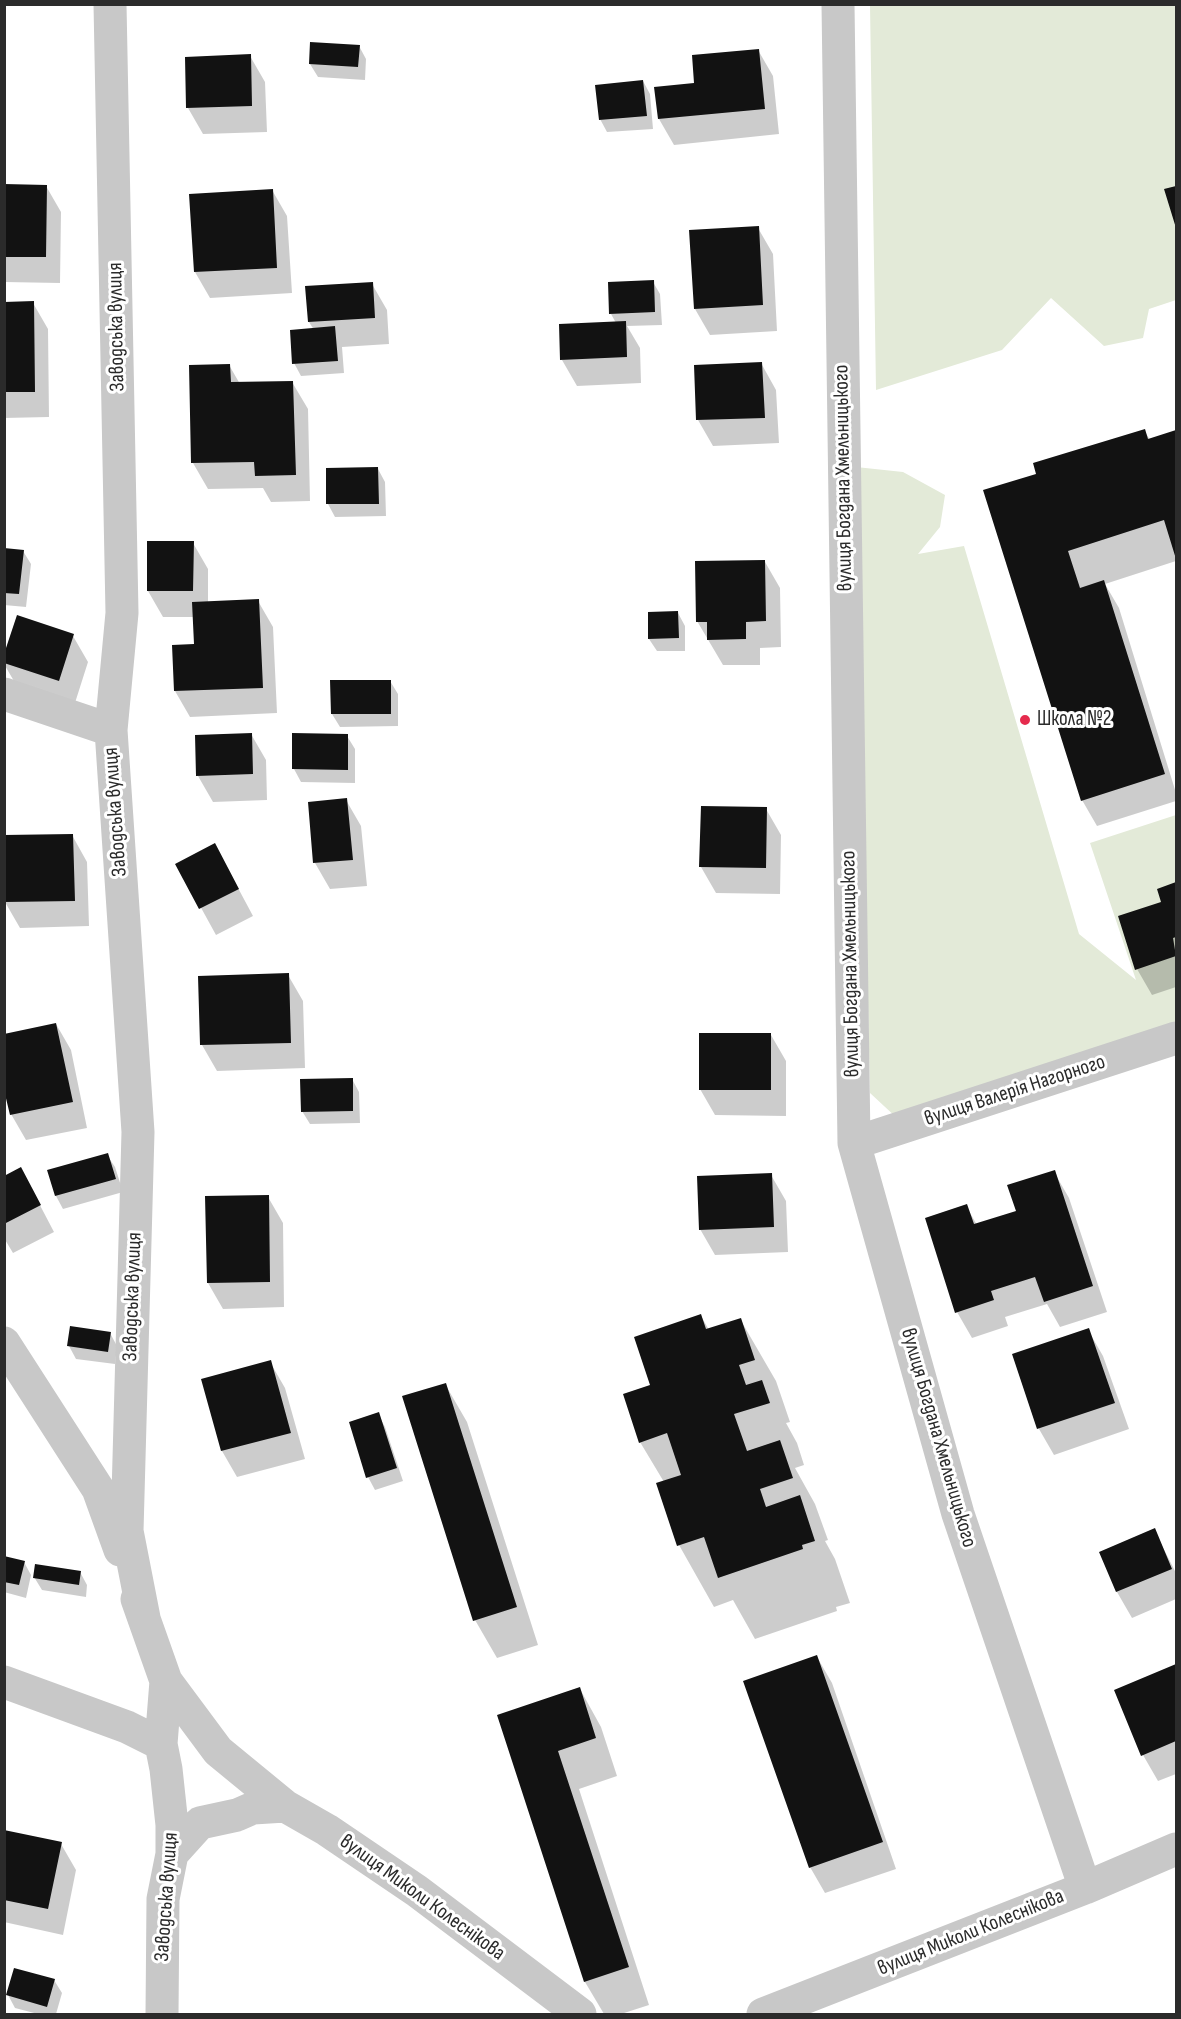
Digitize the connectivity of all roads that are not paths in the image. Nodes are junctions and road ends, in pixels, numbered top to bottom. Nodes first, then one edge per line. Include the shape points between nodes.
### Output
1 (110, 4) edge
2 (838, 4) edge
3 (4, 694) edge
4 (111, 730) junction
5 (1176, 1038) edge
6 (854, 1143) junction
7 (4, 1343) edge
8 (144, 1618) junction
9 (166, 1681) junction
10 (4, 1682) edge
11 (161, 1744) junction
12 (285, 1806) junction
13 (1176, 1849) edge
14 (172, 1854) junction
15 (1086, 1888) junction
16 (162, 2014) edge
17 (580, 2014) edge
18 (763, 2014) edge

1 - 4 street, Заводська вулиця via 122,613
2 - 6 street, вулиця Богдана Хмельницького
3 - 4 street
4 - 8 street, Заводська вулиця via 138,1132 127,1531
5 - 6 street, вулиця Валерія Нагорного
6 - 15 street, вулиця Богдана Хмельницького via 958,1514
7 - 8 street via 98,1490
8 - 9 street
9 - 11 street, Заводська вулиця
9 - 12 street, вулиця Миколи Колеснікова via 218,1751
10 - 11 street via 128,1727
11 - 14 street, Заводська вулиця
12 - 14 street via 253,1808 200,1823
12 - 17 street, вулиця Миколи Колеснікова via 417,1891
13 - 15 street, вулиця Миколи Колеснікова
14 - 16 street, Заводська вулиця via 163,1899
15 - 18 street, вулиця Миколи Колеснікова

